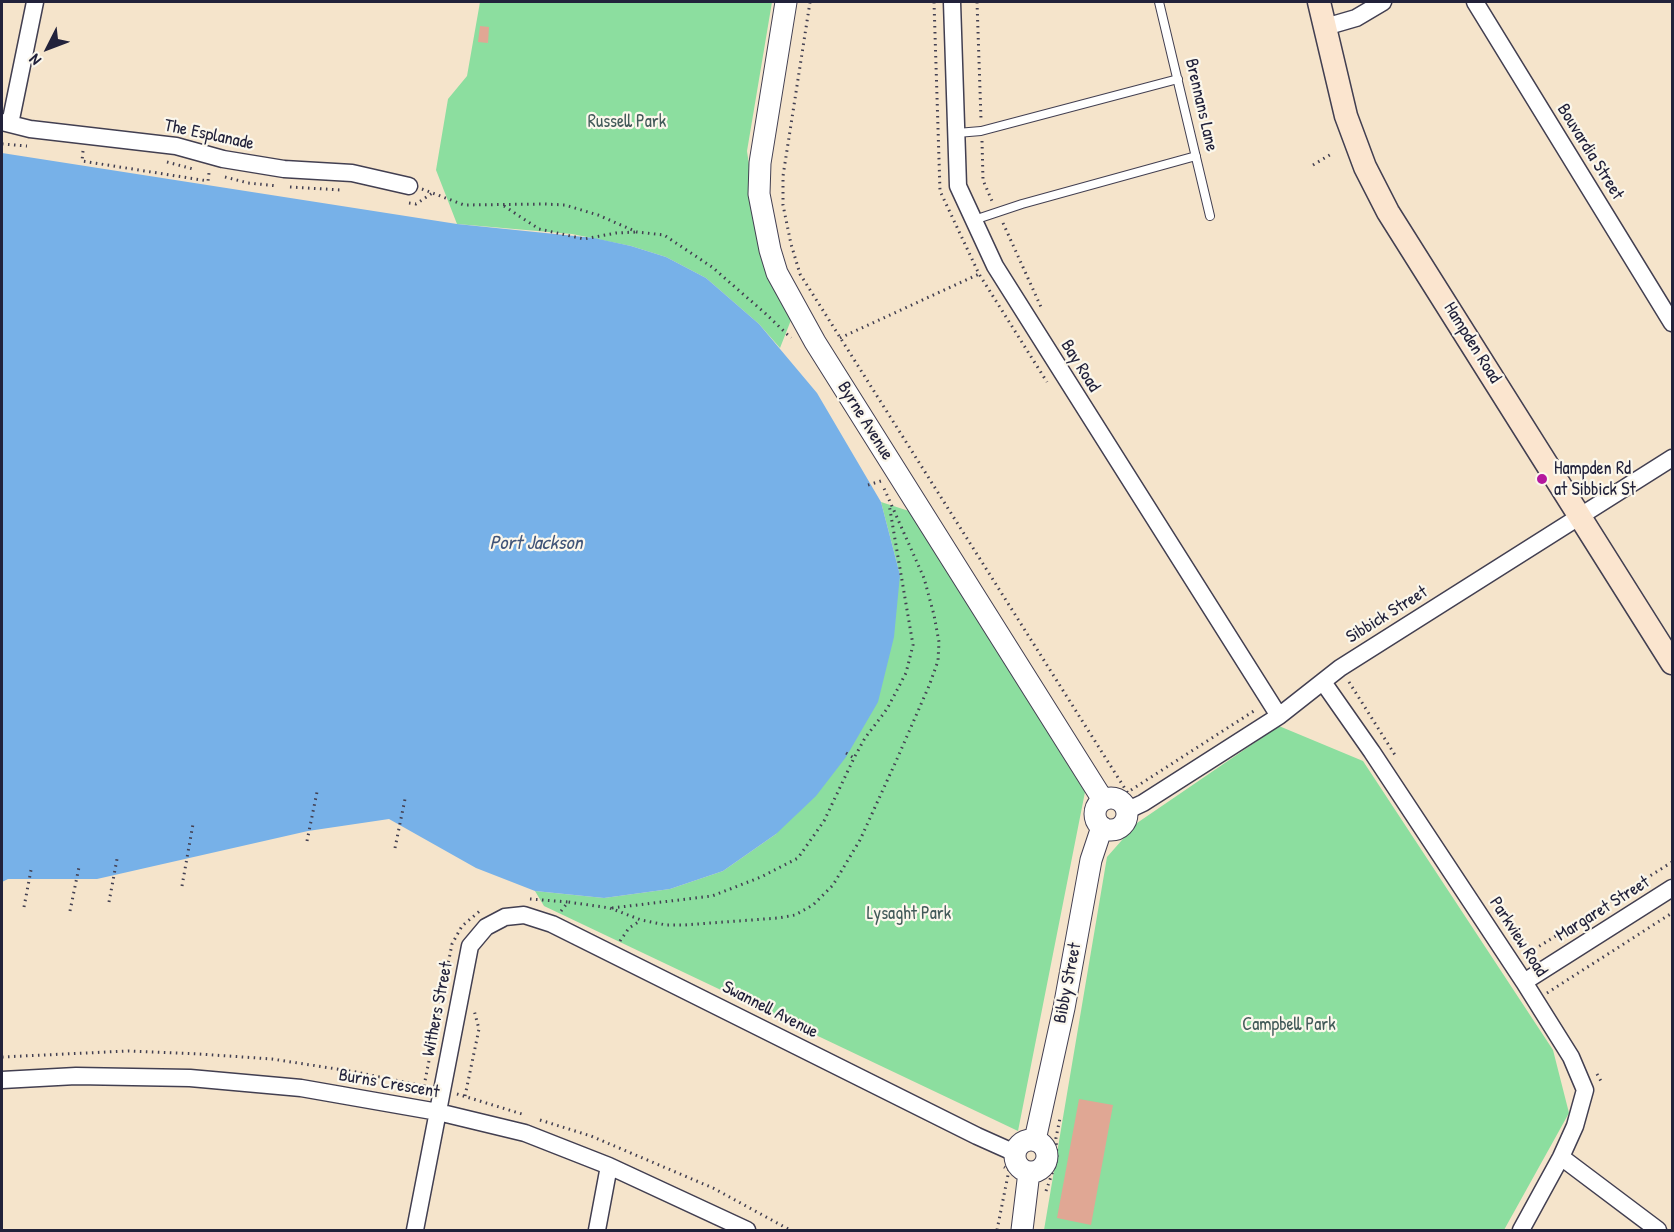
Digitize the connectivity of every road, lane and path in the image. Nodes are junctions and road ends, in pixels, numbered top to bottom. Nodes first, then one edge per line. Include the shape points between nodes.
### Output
1 (35, 2) edge
2 (786, 2) edge
3 (810, 2) edge
4 (952, 2) edge
5 (977, 2) edge
6 (1160, 2) edge
7 (1319, 2) edge
8 (1383, 2) edge
9 (1475, 2) edge
10 (1325, 27) junction
11 (1178, 79) junction
12 (6, 123) edge
13 (981, 131) junction
14 (957, 133) junction
15 (83, 150) dead end
16 (1333, 153) dead end
17 (1196, 156) junction
18 (1313, 165) dead end
19 (208, 173) dead end
20 (409, 186) joint
21 (503, 205) junction
22 (998, 212) junction
23 (1210, 216) dead end
24 (974, 220) junction
25 (637, 232) junction
26 (979, 274) dead end
27 (1042, 308) dead end
28 (1672, 323) edge
29 (840, 338) junction
30 (795, 344) dead end
31 (1672, 458) edge
32 (868, 485) dead end
33 (889, 502) junction
34 (1581, 516) junction
35 (1672, 663) edge
36 (1323, 682) junction
37 (1279, 716) junction
38 (846, 753) dead end
39 (854, 758) junction
40 (317, 792) dead end
41 (405, 798) dead end
42 (1103, 800) junction
43 (1131, 809) junction
44 (193, 824) dead end
45 (1102, 827) junction
46 (308, 841) dead end
47 (395, 848) dead end
48 (117, 859) dead end
49 (1672, 862) edge
50 (79, 867) dead end
51 (31, 870) dead end
52 (182, 886) dead end
53 (1672, 888) edge
54 (109, 902) dead end
55 (24, 907) dead end
56 (610, 908) junction
57 (70, 911) dead end
58 (1672, 913) edge
59 (504, 916) joint
60 (641, 920) junction
61 (552, 924) junction
62 (613, 953) junction
63 (1523, 957) dead end
64 (1524, 982) junction
65 (1546, 994) dead end
66 (471, 1004) dead end
67 (2, 1057) edge
68 (2, 1080) edge
69 (430, 1087) dead end
70 (465, 1096) dead end
71 (438, 1112) junction
72 (1060, 1116) dead end
73 (1035, 1140) junction
74 (1561, 1156) junction
75 (1007, 1158) junction
76 (609, 1166) junction
77 (1029, 1172) junction
78 (1046, 1192) dead end
79 (415, 1230) edge
80 (597, 1230) edge
81 (747, 1230) edge
82 (997, 1230) edge
83 (1022, 1230) edge
84 (1521, 1230) edge
85 (1658, 1230) edge

1 - 12 street
2 - 42 street, Byrne Avenue via 760,163 761,204 777,273 815,342
3 - 29 path via 783,176 783,205 800,274
4 - 14 street, Bay Road
5 - 13 path
6 - 11 lane, Brennans Lane
7 - 10 main road, Hampden Road
8 - 10 street via 1356,18
9 - 28 street, Bouvardia Street
10 - 34 main road, Hampden Road via 1346,116 1388,212
11 - 13 lane
11 - 17 lane, Brennans Lane
12 - 20 street, The Esplanade via 176,146 284,170 352,173
13 - 14 lane
13 - 22 path via 983,180
14 - 24 street, Bay Road via 958,186
15 - 19 path via 82,161 208,181
16 - 18 path
17 - 22 lane
17 - 23 lane, Brennans Lane
20 - 21 path via 464,205
21 - 25 path via 565,205
21 - 25 path via 539,229 584,239
22 - 24 lane
22 - 27 path
24 - 37 street, Bay Road via 995,266
25 - 30 path via 664,235 712,267
26 - 29 path
29 - 43 path
31 - 34 street, Sibbick Street
32 - 33 path via 881,481
33 - 39 path via 913,645 906,673 887,710
33 - 60 path via 924,578 939,642 938,661 847,865 813,905 795,915 684,925
34 - 35 main road, Hampden Road
34 - 36 street, Sibbick Street
36 - 37 street, Sibbick Street
36 - 64 street, Parkview Road
37 - 43 street, Sibbick Street
38 - 39 path
39 - 56 path via 824,821 798,858 712,896
40 - 46 path
41 - 47 path
42 - 43 street via 1118,800
42 - 45 street via 1095,813
43 - 45 street via 1117,829
44 - 52 path
45 - 73 street, Bibby Street via 1091,860
48 - 54 path
49 - 63 path
50 - 57 path
51 - 55 path
53 - 64 street, Margaret Street
56 - 60 path
56 - 61 path via 568,902
58 - 65 path
59 - 61 street, Swannell Avenue via 524,915
59 - 71 street, Withers Street via 486,927 470,946
60 - 62 path via 623,936
61 - 62 street, Swannell Avenue
62 - 75 street, Swannell Avenue via 978,1136
64 - 74 street, Parkview Road via 1571,1056 1585,1090
66 - 70 path via 479,1029
67 - 69 path via 128,1051 199,1053 283,1061
68 - 71 street, Burns Crescent via 76,1076 190,1078 301,1088
71 - 76 street, Burns Crescent via 525,1133
71 - 79 street, Withers Street
72 - 78 path via 1057,1159
73 - 75 street via 1022,1142
73 - 77 street via 1043,1145 1047,1159 1039,1170
74 - 84 street, Parkview Road
74 - 85 street
75 - 77 street
75 - 82 path via 1009,1170
76 - 80 street
76 - 81 street, Burns Crescent
77 - 83 street

